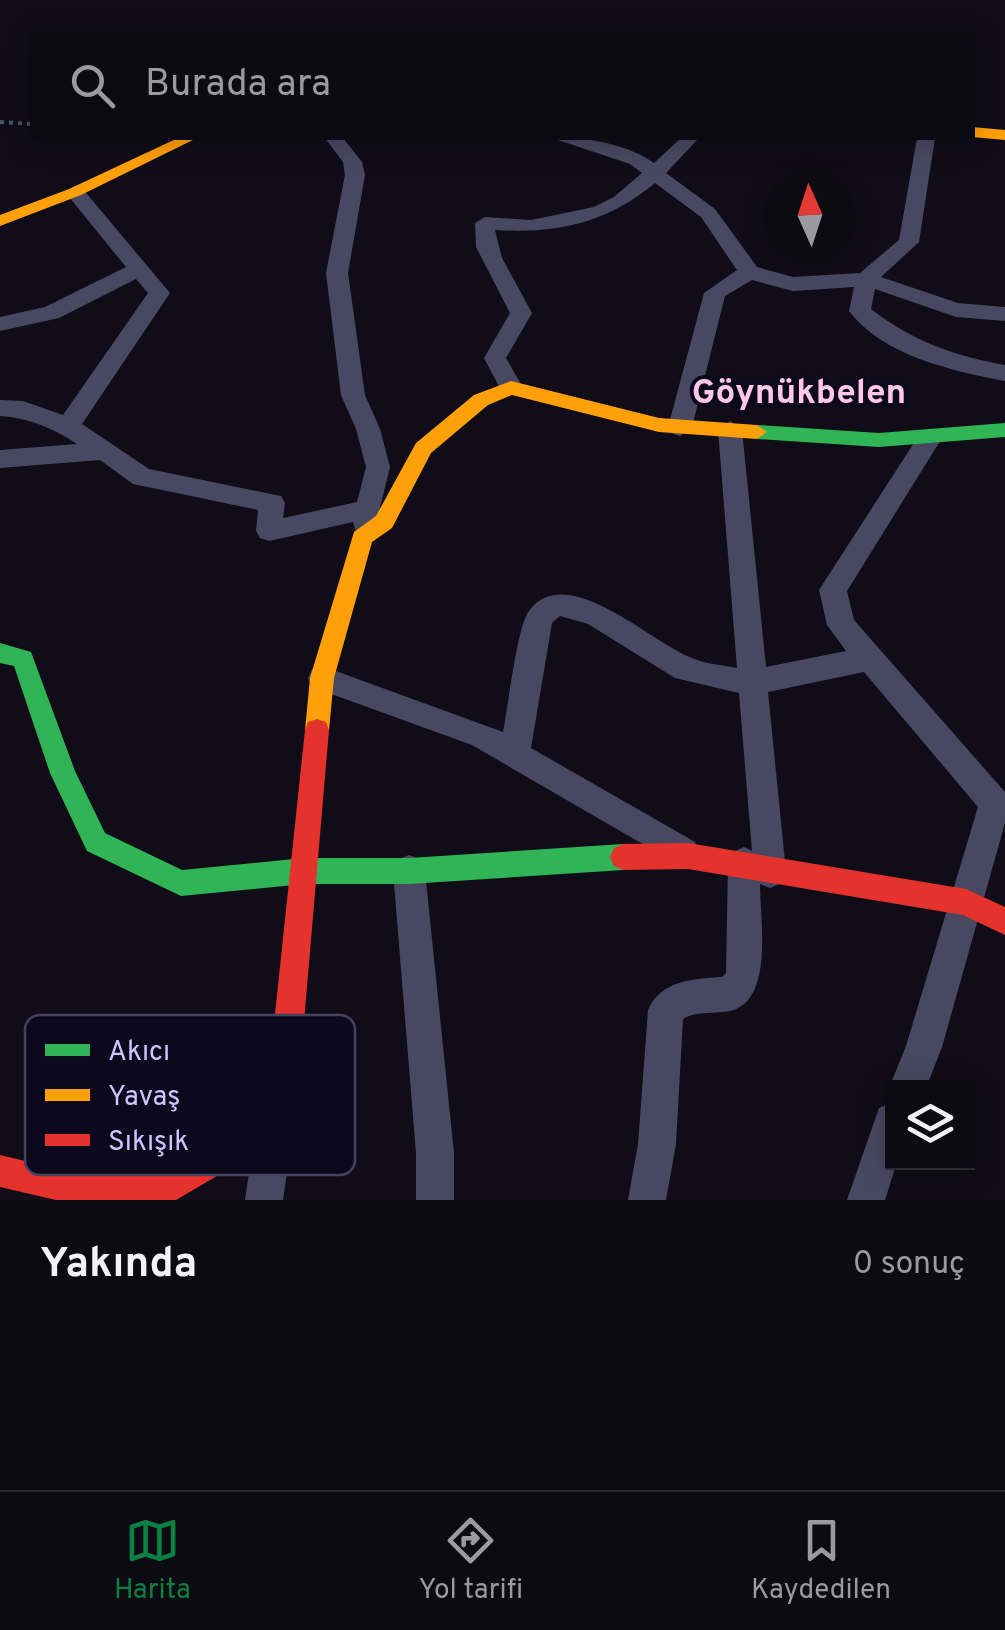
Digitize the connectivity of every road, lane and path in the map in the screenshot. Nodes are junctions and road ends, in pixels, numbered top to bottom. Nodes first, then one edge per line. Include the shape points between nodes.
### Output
1 (0, 122) edge
2 (30, 124) edge
3 (975, 132) edge
4 (1005, 135) edge
5 (185, 140) edge
6 (336, 140) edge
7 (568, 140) edge
8 (688, 140) edge
9 (926, 140) edge
10 (653, 172) junction
11 (74, 192) junction
12 (0, 221) edge
13 (140, 268) junction
14 (748, 272) junction
15 (866, 279) junction
16 (1005, 314) edge
17 (0, 324) edge
18 (1005, 373) edge
19 (511, 388) junction
20 (0, 408) edge
21 (68, 426) junction
22 (680, 427) junction
23 (730, 430) junction
24 (1005, 430) edge
25 (930, 438) junction
26 (104, 451) junction
27 (0, 460) edge
28 (368, 509) junction
29 (362, 538) junction
30 (0, 653) edge
31 (871, 658) junction
32 (322, 678) junction
33 (750, 683) junction
34 (514, 751) junction
35 (1000, 798) edge
36 (688, 856) junction
37 (757, 867) junction
38 (304, 871) junction
39 (408, 871) junction
40 (966, 902) junction
41 (1005, 921) edge
42 (290, 1015) edge
43 (910, 1080) edge
44 (885, 1142) edge
45 (0, 1171) edge
46 (188, 1175) edge
47 (268, 1175) edge
48 (264, 1200) edge
49 (435, 1200) edge
50 (647, 1200) edge
51 (866, 1200) edge

1 - 2 path
3 - 4 street
5 - 11 street
6 - 28 street via 355,175 337,272 353,395 378,467
7 - 10 street via 637,160
8 - 10 street
9 - 15 street via 909,242
10 - 14 street via 708,213
10 - 19 street via 600,212 531,226 485,223 491,259 521,314 495,358
11 - 12 street
11 - 13 street
13 - 17 street via 51,313
13 - 21 street via 159,293
14 - 15 street via 793,284
14 - 22 street via 715,292
15 - 16 street via 956,310
15 - 18 street via 860,311 893,339 971,368
19 - 22 street
19 - 29 street via 482,400 424,448 384,522
20 - 21 street
21 - 26 street
22 - 23 street
23 - 25 street
23 - 33 street
24 - 25 street
25 - 31 street via 833,590 841,625
26 - 27 street
26 - 28 street via 142,477 272,504 269,531
28 - 29 street
29 - 32 street
30 - 38 street via 23,659 96,842 181,883
31 - 33 street
31 - 35 street
32 - 34 street
32 - 38 street
33 - 34 street via 685,669 597,616 556,603 539,618
33 - 37 street
34 - 36 street
35 - 40 street
36 - 37 street
36 - 39 street
37 - 40 street
37 - 50 street via 743,980 730,994 686,997 666,1010
38 - 39 street
38 - 42 street
39 - 49 street
40 - 41 street
40 - 43 street
44 - 51 street
45 - 46 street via 76,1189 166,1188
47 - 48 street

